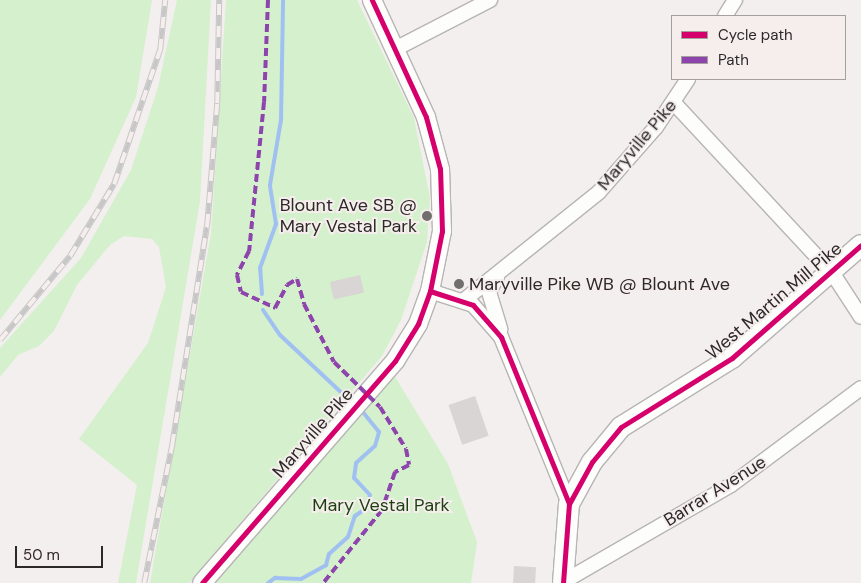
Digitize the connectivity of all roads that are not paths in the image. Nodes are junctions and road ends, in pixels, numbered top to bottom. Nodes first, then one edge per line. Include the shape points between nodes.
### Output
1 (372, 0) edge
2 (490, 0) edge
3 (735, 0) edge
4 (727, 15) edge
5 (395, 49) junction
6 (687, 80) edge
7 (674, 103) junction
8 (861, 246) edge
9 (500, 273) junction
10 (833, 274) junction
11 (430, 291) junction
12 (463, 301) junction
13 (861, 317) edge
14 (501, 337) junction
15 (861, 388) edge
16 (569, 504) junction
17 (563, 582) edge
18 (202, 583) edge

1 - 5 street, Maryville Pike
2 - 5 street
3 - 4 street
5 - 11 street, Maryville Pike via 426,117 441,176 442,231
6 - 7 street, Maryville Pike
7 - 9 street, Maryville Pike via 599,192
7 - 10 street
8 - 10 main road, West Martin Mill Pike
9 - 12 street, Maryville Pike
9 - 14 street via 489,292
10 - 13 street
10 - 16 main road, West Martin Mill Pike via 732,358 621,427 592,462
11 - 12 street
11 - 18 street, Maryville Pike via 418,324 395,361
12 - 14 street via 483,314
14 - 16 street
15 - 17 street, Barrar Avenue via 731,486
16 - 17 main road, West Martin Mill Pike

